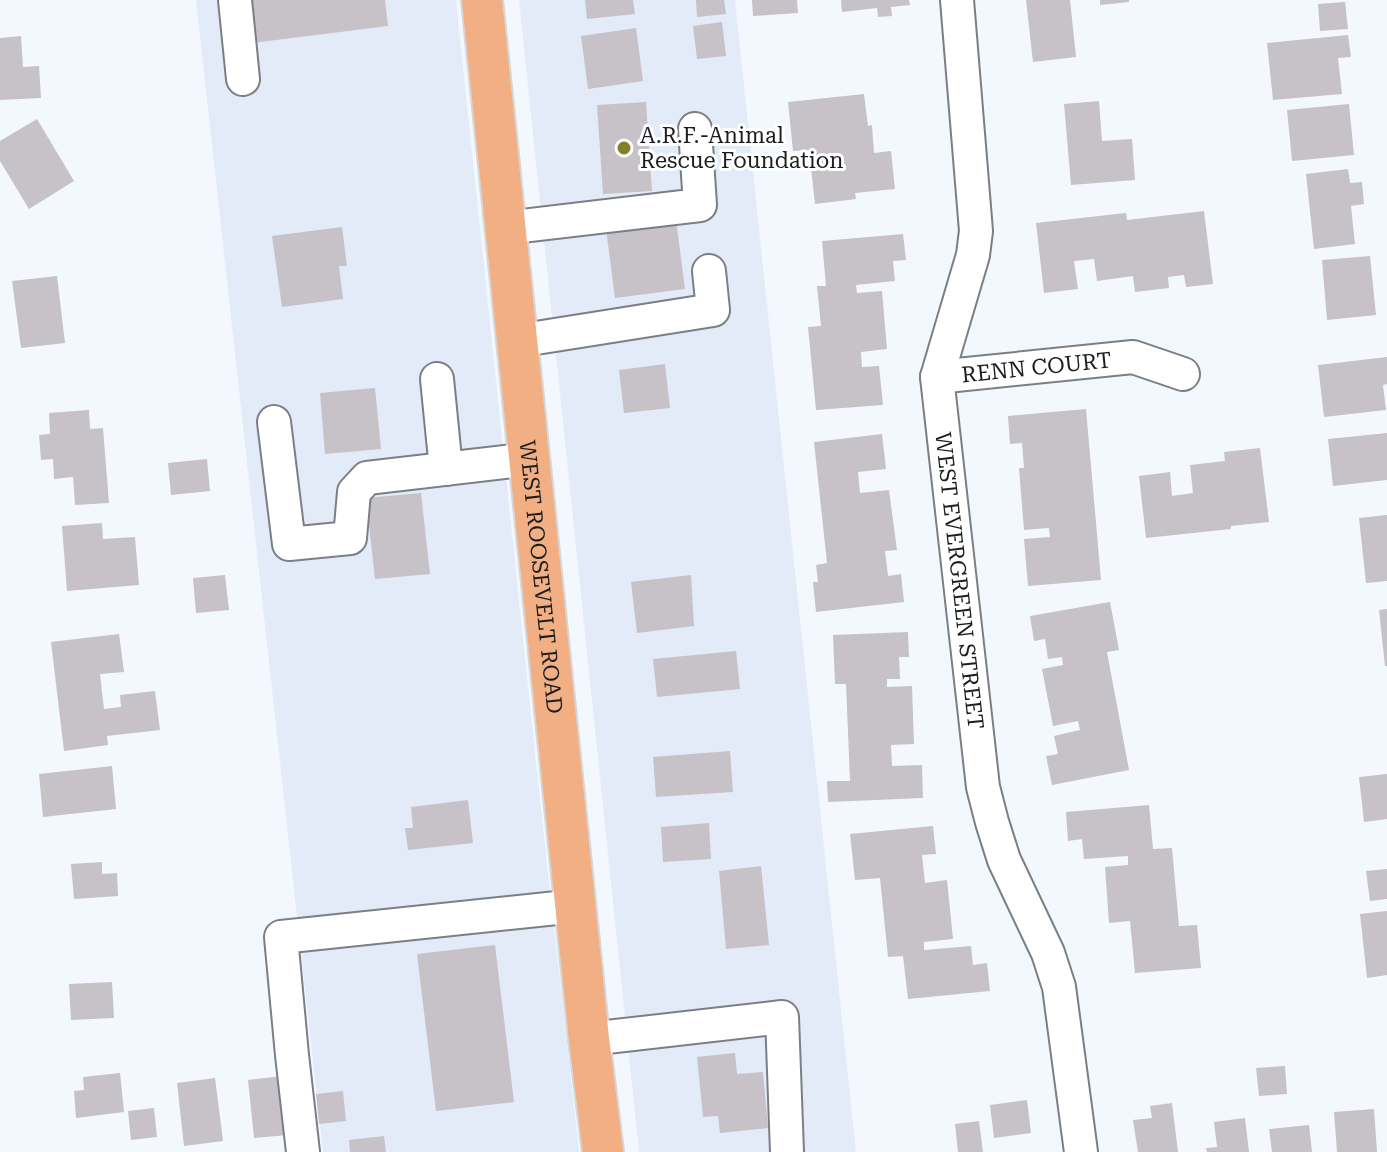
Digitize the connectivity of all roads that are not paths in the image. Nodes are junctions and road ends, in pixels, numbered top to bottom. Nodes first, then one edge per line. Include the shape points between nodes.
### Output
1 (235, 0) edge
2 (482, 0) edge
3 (957, 0) edge
4 (243, 79) dead end
5 (695, 129) dead end
6 (505, 228) junction
7 (709, 271) dead end
8 (517, 341) junction
9 (1183, 374) dead end
10 (937, 377) junction
11 (437, 379) dead end
12 (274, 422) dead end
13 (530, 459) junction
14 (446, 469) junction
15 (576, 906) junction
16 (589, 1039) junction
17 (303, 1152) edge
18 (603, 1152) edge
19 (787, 1152) edge
20 (1081, 1152) edge

1 - 4 street
2 - 6 main road, WEST ROOSEVELT ROAD
3 - 10 street, WEST EVERGREEN STREET via 976,231
5 - 6 street via 700,205
6 - 8 main road, WEST ROOSEVELT ROAD
7 - 8 street via 713,310
8 - 13 main road, WEST ROOSEVELT ROAD
9 - 10 street, RENN COURT via 1133,357
10 - 20 street, WEST EVERGREEN STREET via 983,787 1004,860 1059,987
11 - 14 street
12 - 14 street via 289,544 350,538 354,492 367,478
13 - 14 street
13 - 15 main road, WEST ROOSEVELT ROAD
15 - 16 main road, WEST ROOSEVELT ROAD
15 - 17 street via 281,937
16 - 18 main road, WEST ROOSEVELT ROAD
16 - 19 street via 782,1017

